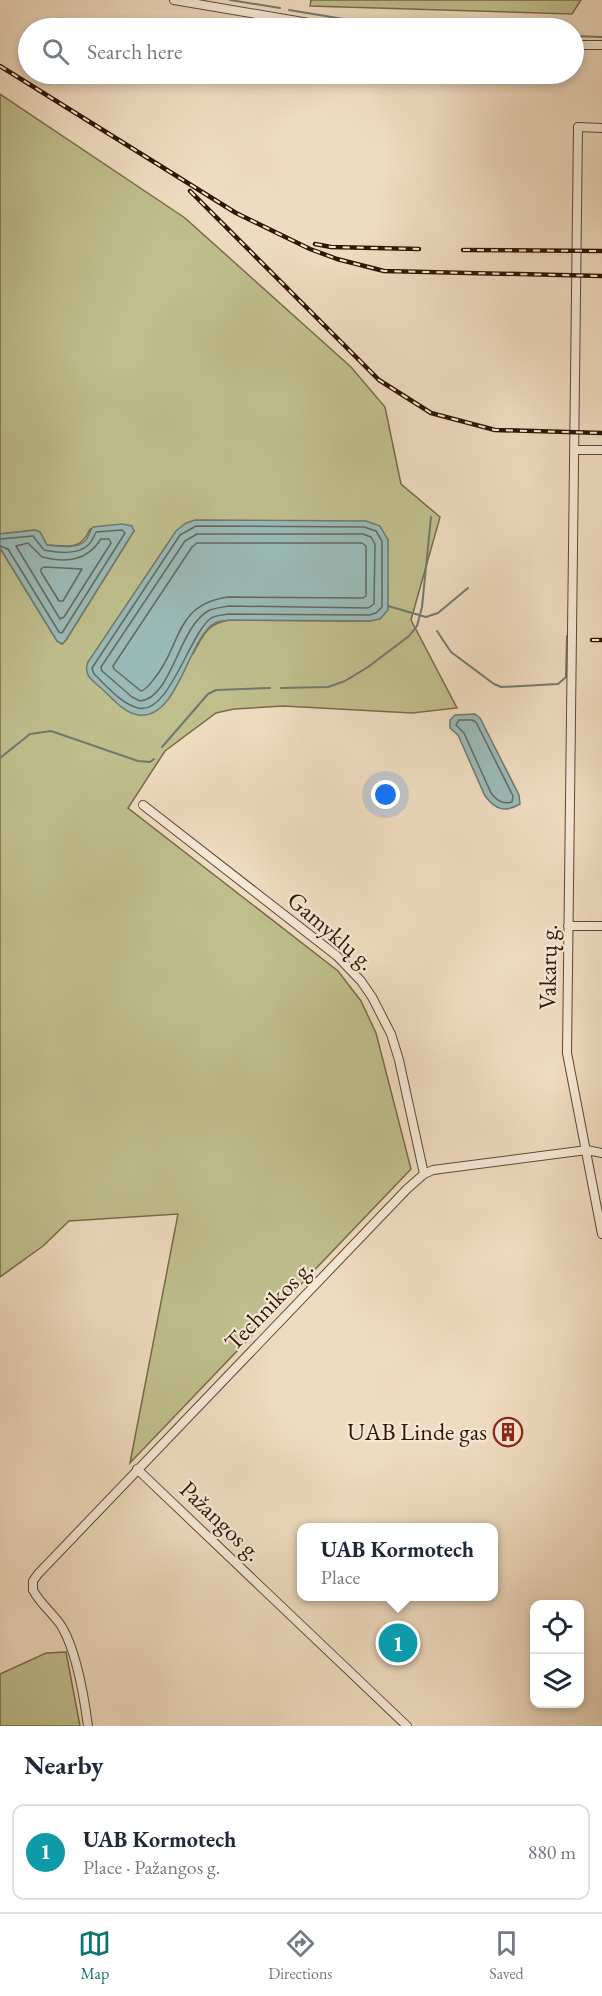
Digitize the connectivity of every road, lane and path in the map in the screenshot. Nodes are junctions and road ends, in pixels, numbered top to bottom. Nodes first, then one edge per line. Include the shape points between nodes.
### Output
1 (174, 0) edge
2 (279, 18) edge
3 (584, 45) edge
4 (602, 45) edge
5 (602, 128) edge
6 (575, 450) junction
7 (602, 450) edge
8 (143, 805) dead end
9 (568, 926) junction
10 (602, 926) edge
11 (587, 1150) junction
12 (602, 1153) edge
13 (424, 1174) junction
14 (602, 1234) edge
15 (137, 1469) junction
16 (88, 1726) edge
17 (407, 1726) edge

1 - 2 street
3 - 4 street
5 - 6 street, Vakarų g. via 578,127
6 - 7 street
6 - 9 street, Vakarų g.
8 - 13 street, Gamyklų g. via 328,949 361,981 380,1010 395,1045
9 - 10 street
9 - 11 street, Vakarų g. via 567,1053
11 - 12 street, Technikos g.
11 - 13 street, Technikos g.
11 - 14 street, Vakarų g.
13 - 15 street, Technikos g.
15 - 16 street, Technikos g. via 32,1585 73,1652
15 - 17 street, Pažangos g.

